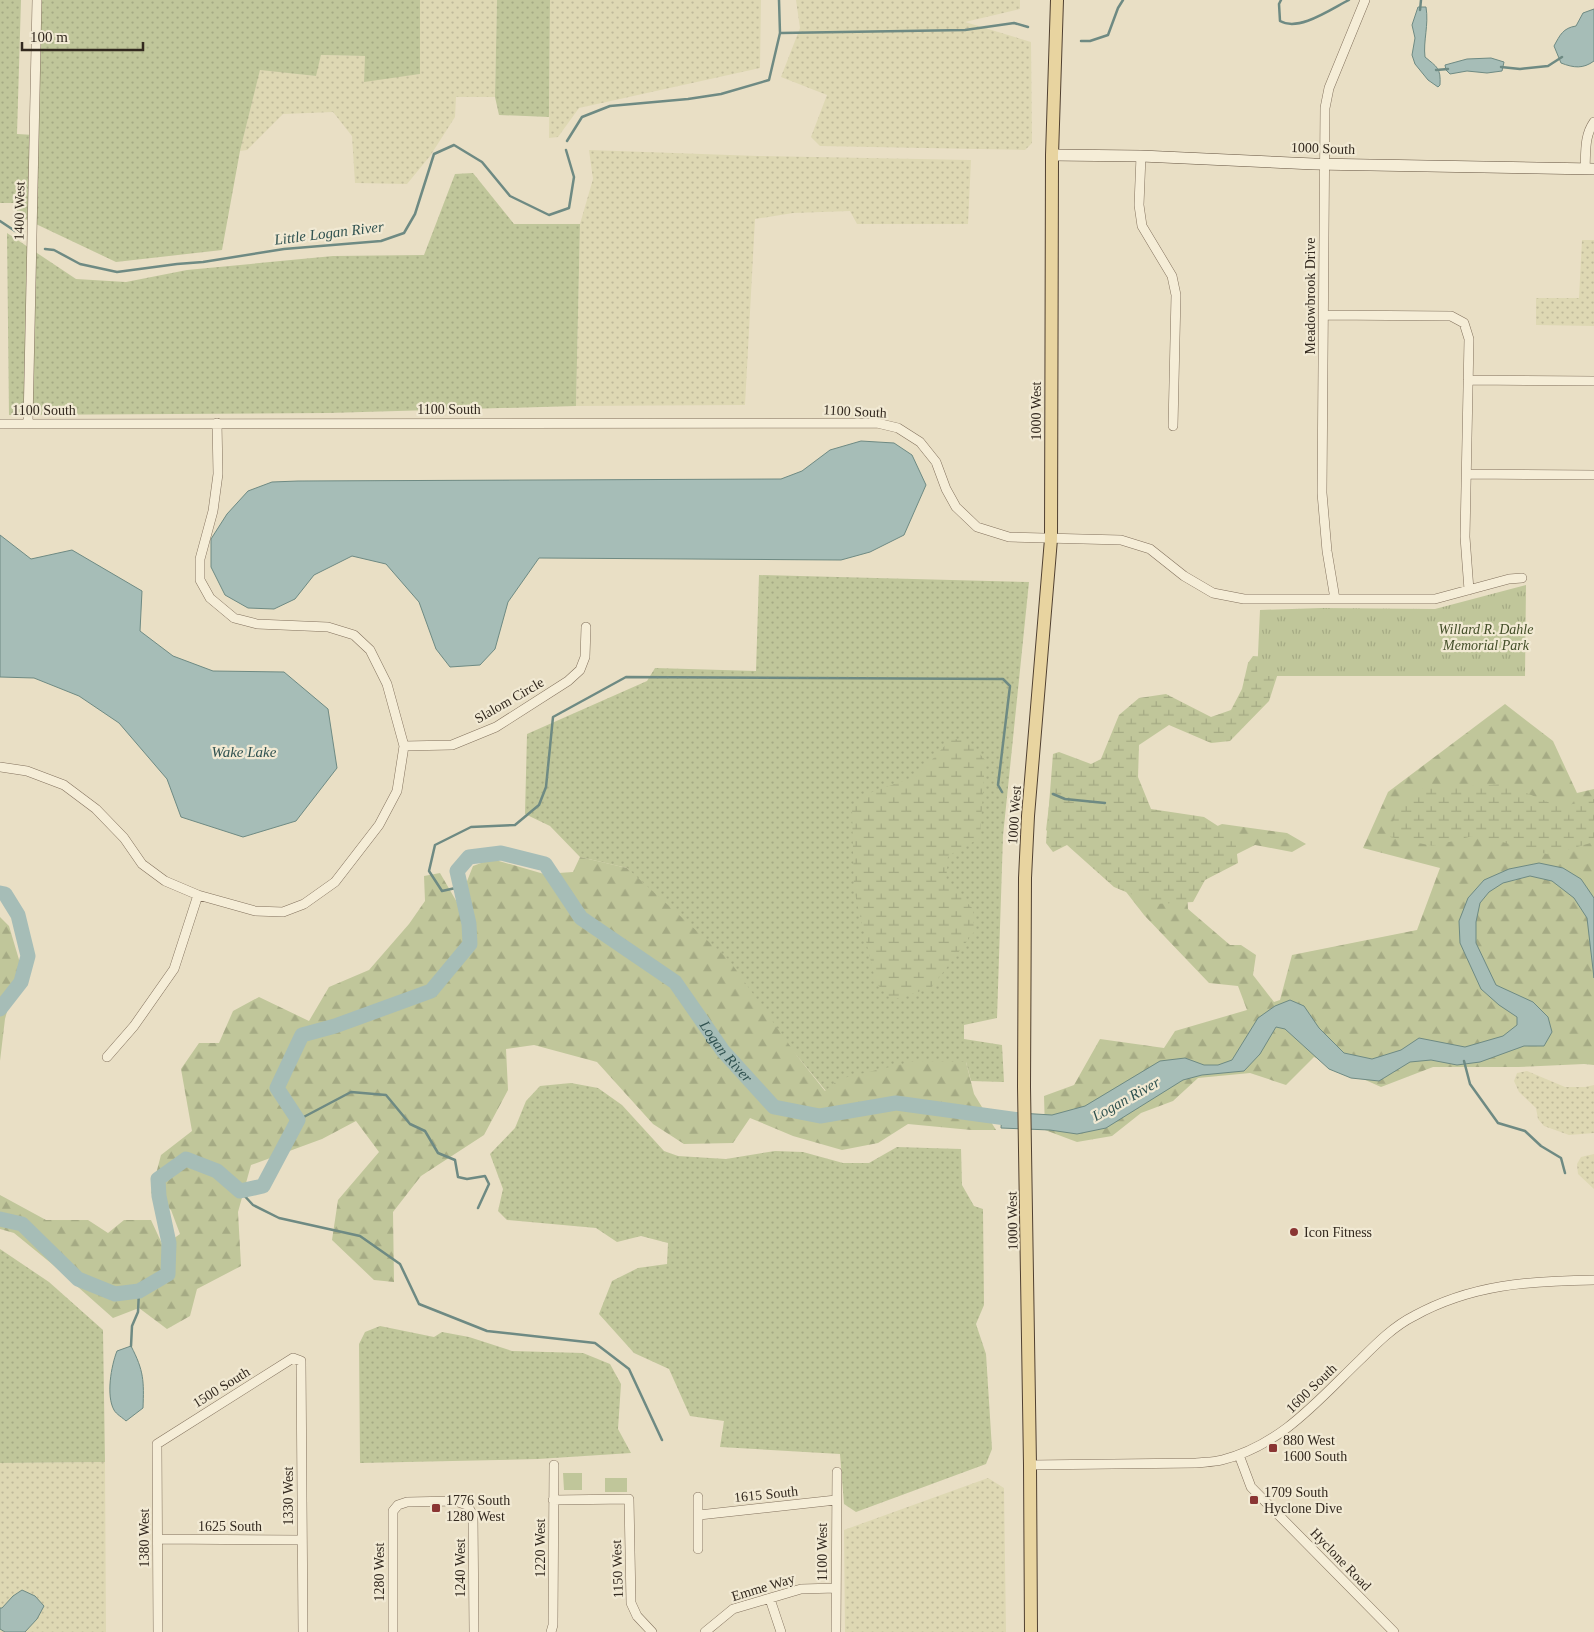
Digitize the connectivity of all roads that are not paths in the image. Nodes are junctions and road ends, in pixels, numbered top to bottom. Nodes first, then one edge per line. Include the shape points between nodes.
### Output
1 (37, 0) edge
2 (1057, 0) edge
3 (1365, 0) edge
4 (1594, 122) edge
5 (1052, 155) junction
6 (1141, 156) junction
7 (1325, 164) junction
8 (1590, 169) edge
9 (1325, 315) junction
10 (1468, 380) junction
11 (1594, 381) edge
12 (28, 423) junction
13 (216, 423) junction
14 (0, 424) edge
15 (1173, 426) dead end
16 (1466, 474) junction
17 (1594, 475) edge
18 (1051, 539) junction
19 (1522, 578) dead end
20 (1469, 590) junction
21 (1336, 599) junction
22 (586, 627) dead end
23 (404, 746) junction
24 (0, 767) edge
25 (198, 896) junction
26 (107, 1056) dead end
27 (1594, 1280) edge
28 (301, 1361) joint
29 (157, 1444) joint
30 (1239, 1455) junction
31 (554, 1465) dead end
32 (1030, 1465) junction
33 (837, 1472) dead end
34 (698, 1496) dead end
35 (553, 1500) junction
36 (836, 1500) junction
37 (467, 1505) joint
38 (698, 1515) junction
39 (158, 1539) junction
40 (302, 1540) junction
41 (698, 1548) dead end
42 (836, 1588) junction
43 (770, 1599) junction
44 (158, 1632) edge
45 (303, 1632) edge
46 (393, 1632) edge
47 (474, 1632) edge
48 (550, 1632) edge
49 (652, 1632) edge
50 (706, 1632) edge
51 (780, 1632) edge
52 (836, 1632) edge
53 (1031, 1632) edge
54 (1394, 1632) edge

1 - 12 street, 1400 West
2 - 5 main road, 1000 West
3 - 7 street, Meadowbrook Drive via 1329,88
4 - 8 street via 1587,139
5 - 6 street, 1000 South
5 - 18 main road, 1000 West
6 - 7 street, 1000 South
6 - 15 street via 1139,205 1142,226 1172,276 1176,295
7 - 8 street, 1000 South
7 - 9 street, Meadowbrook Drive
9 - 10 street via 1451,316 1464,323 1469,339
9 - 21 street, Meadowbrook Drive via 1322,493 1327,552
10 - 11 street
10 - 16 street
12 - 13 street, 1100 South
12 - 14 street, 1100 South
13 - 18 street, 1100 South via 877,423 898,428 920,442 936,462 956,507 977,527 1009,537
13 - 23 street via 218,474 213,511 200,559 200,580 210,598 234,618 257,624 328,626 354,635 370,650 387,684
16 - 17 street
16 - 20 street via 1465,537
18 - 21 street via 1121,540 1150,549 1184,576 1213,593 1244,600
18 - 32 main road, 1000 West via 1025,878 1024,1087
19 - 20 street
20 - 21 street via 1435,599
22 - 23 street, Slalom Circle via 585,657 580,670 568,681 496,727 452,745
23 - 25 street via 396,791 388,808 379,825 335,882 304,904 283,912 255,911
24 - 25 street via 28,771 64,785 124,838 142,864 164,881
25 - 26 street via 174,970 134,1026
27 - 30 street, 1600 South via 1517,1283 1480,1290 1413,1316 1377,1343 1294,1424 1268,1442
28 - 29 street, 1500 South via 293,1358
28 - 40 street, 1330 West
29 - 39 street, 1380 West
30 - 32 street, 1600 South via 1196,1463
30 - 54 street, Hyclone Road via 1251,1487
31 - 35 street, 1220 West
32 - 53 main road, 1000 West
33 - 36 street, 1100 West
34 - 38 street
35 - 48 street, 1220 West via 553,1625
35 - 49 street, 1150 West via 629,1499 631,1603 637,1616
36 - 38 street, 1615 South
36 - 42 street, 1100 West
37 - 46 street, 1280 West via 455,1500 407,1502 398,1505 393,1512
37 - 47 street, 1240 West via 473,1515
38 - 41 street
39 - 40 street, 1625 South
39 - 44 street, 1380 West
40 - 45 street, 1330 West
42 - 43 street, Emme Way via 810,1588
42 - 52 street, 1100 West
43 - 50 street, Emme Way via 733,1609
43 - 51 street

